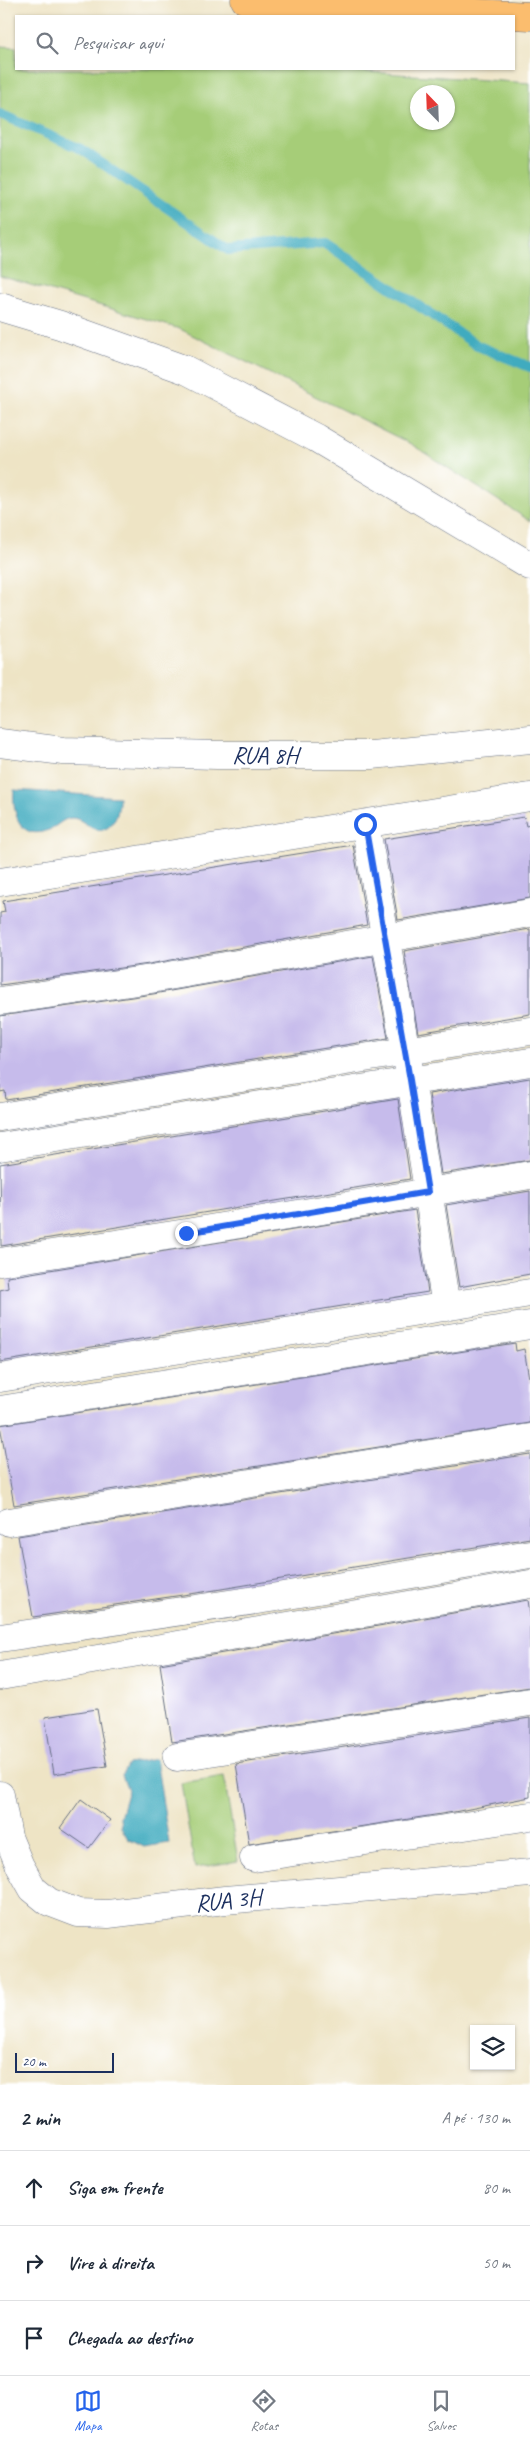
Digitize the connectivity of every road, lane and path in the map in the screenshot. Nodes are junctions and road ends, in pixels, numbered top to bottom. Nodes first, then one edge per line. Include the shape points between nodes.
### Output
1 (246, 0) edge
2 (512, 15) edge
3 (515, 15) edge
4 (530, 16) edge
5 (0, 307) edge
6 (530, 566) edge
7 (530, 739) edge
8 (0, 743) edge
9 (530, 797) edge
10 (365, 824) junction
11 (0, 882) edge
12 (530, 913) edge
13 (385, 938) junction
14 (0, 1001) edge
15 (530, 1032) edge
16 (405, 1051) junction
17 (530, 1062) edge
18 (410, 1080) junction
19 (0, 1117) edge
20 (0, 1147) edge
21 (530, 1175) edge
22 (428, 1192) junction
23 (0, 1262) edge
24 (530, 1292) edge
25 (446, 1307) junction
26 (530, 1325) edge
27 (0, 1378) edge
28 (0, 1410) edge
29 (530, 1438) edge
30 (9, 1522) dead end
31 (530, 1554) edge
32 (530, 1584) edge
33 (0, 1638) edge
34 (0, 1676) edge
35 (530, 1702) edge
36 (178, 1757) dead end
37 (0, 1795) edge
38 (530, 1816) edge
39 (254, 1858) dead end
40 (530, 1873) edge

1 - 2 main road
3 - 4 main road
5 - 6 street via 186,370 316,438
7 - 8 street, RUA 8H via 372,755 217,756 63,751
9 - 10 street
10 - 11 street
10 - 13 street
12 - 13 street
13 - 14 street via 151,979
13 - 16 street
15 - 16 street
16 - 18 street
16 - 19 street
17 - 18 street
18 - 20 street
18 - 22 street
21 - 22 street
22 - 23 street
22 - 25 street
24 - 25 street
25 - 27 street
26 - 28 street
29 - 30 street
31 - 33 street via 277,1597
32 - 34 street
35 - 36 street
37 - 40 street, RUA 3H via 8,1837 34,1889 49,1902 78,1914 108,1914 225,1900
38 - 39 street

